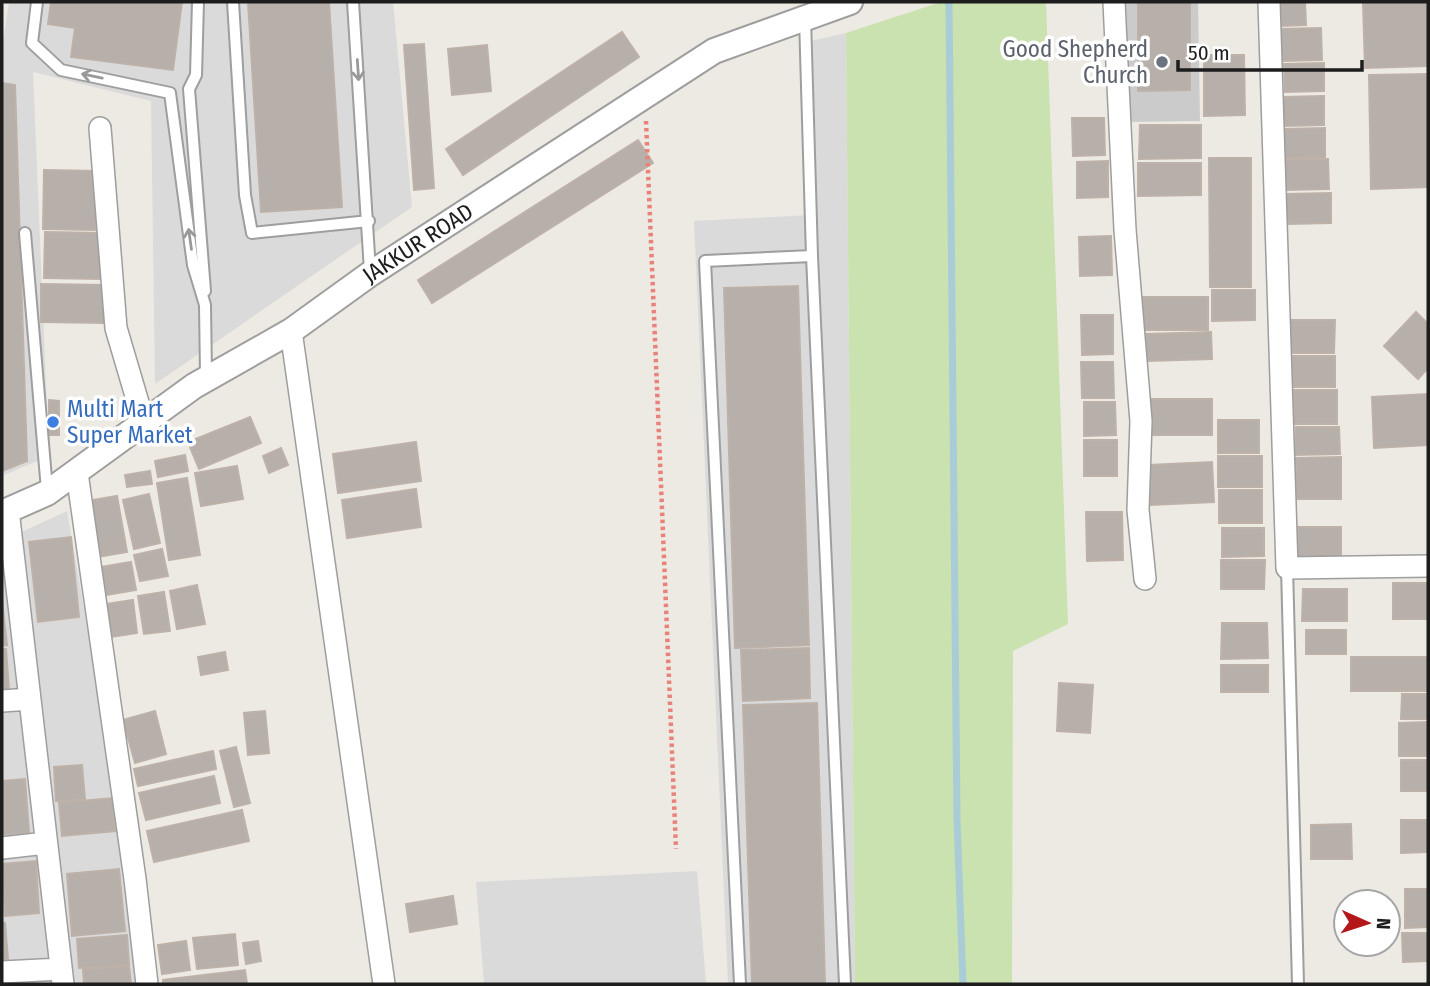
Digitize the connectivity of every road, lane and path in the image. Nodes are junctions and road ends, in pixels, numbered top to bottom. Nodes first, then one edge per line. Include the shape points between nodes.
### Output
1 (37, 2) edge
2 (198, 2) edge
3 (233, 2) edge
4 (353, 2) edge
5 (850, 2) edge
6 (1114, 2) edge
7 (1269, 2) edge
8 (805, 10) edge
9 (645, 95) junction
10 (100, 128) dead end
11 (369, 221) junction
12 (25, 233) dead end
13 (812, 256) junction
14 (370, 274) junction
15 (205, 305) junction
16 (291, 331) junction
17 (206, 379) junction
18 (144, 423) junction
19 (77, 473) junction
20 (47, 493) junction
21 (5, 512) edge
22 (1428, 566) edge
23 (1287, 568) junction
24 (1145, 579) dead end
25 (30, 699) junction
26 (2, 701) edge
27 (46, 843) junction
28 (2, 848) edge
29 (676, 849) dead end
30 (2, 972) edge
31 (62, 977) edge
32 (147, 984) edge
33 (384, 984) edge
34 (740, 984) edge
35 (845, 984) edge
36 (1298, 984) edge

15 -> 1 lane via 193,265 170,93 61,69 32,43
2 - 15 lane via 196,75 189,89 205,255
3 - 11 lane via 244,195 252,233
4 -> 11 lane
5 - 8 street, JAKKUR ROAD
6 - 24 street via 1125,230 1141,421 1138,510
7 - 23 street
8 - 9 street, JAKKUR ROAD via 714,51
8 - 13 lane
9 - 14 street, JAKKUR ROAD
9 - 29 path
10 - 18 street via 116,328
11 - 14 lane
12 - 20 lane
13 - 34 lane via 705,261
13 - 35 lane
14 - 16 street, JAKKUR ROAD
15 - 17 lane
16 - 17 street, JAKKUR ROAD
16 - 33 street
17 - 18 street, JAKKUR ROAD
18 - 19 street, JAKKUR ROAD
19 - 20 street, JAKKUR ROAD
19 - 32 street
20 - 21 street, JAKKUR ROAD
21 - 25 street
22 - 23 street
23 - 36 lane
25 - 26 street
25 - 27 street
27 - 28 street
27 - 31 street
30 - 31 street

